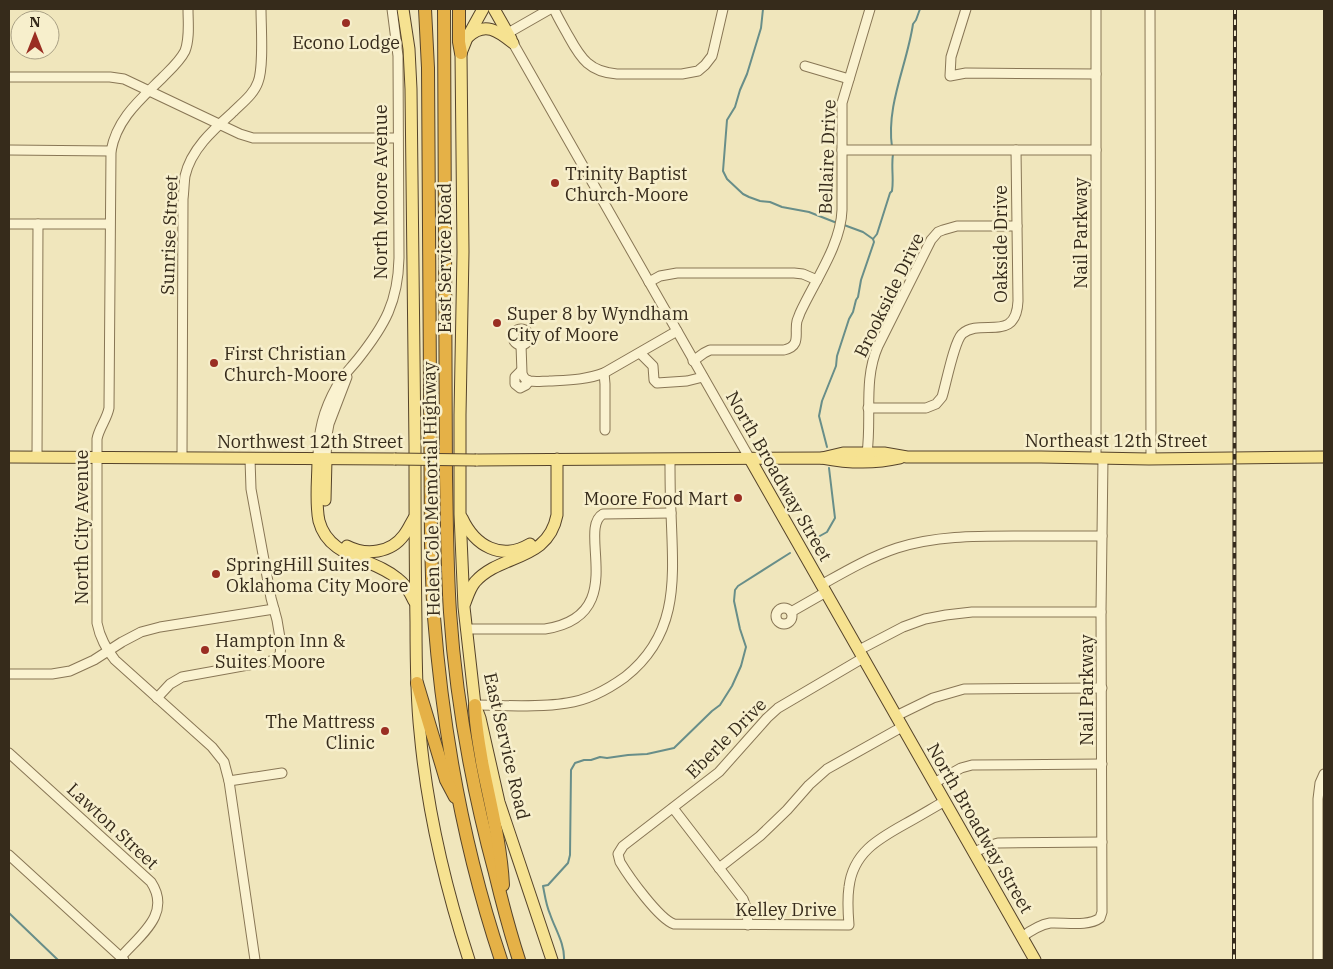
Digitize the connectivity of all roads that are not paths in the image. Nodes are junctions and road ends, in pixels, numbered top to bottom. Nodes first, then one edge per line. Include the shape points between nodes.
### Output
1 (188, 9) edge
2 (260, 9) edge
3 (392, 9) edge
4 (403, 9) edge
5 (417, 9) edge
6 (425, 9) edge
7 (444, 9) edge
8 (459, 9) edge
9 (483, 9) edge
10 (494, 9) edge
11 (552, 9) edge
12 (723, 9) edge
13 (870, 9) edge
14 (966, 9) edge
15 (1096, 9) edge
16 (1150, 9) edge
17 (467, 38) junction
18 (510, 38) junction
19 (461, 53) junction
20 (805, 66) dead end
21 (428, 68) junction
22 (1096, 74) junction
23 (9, 77) edge
24 (849, 79) junction
25 (149, 91) junction
26 (220, 125) junction
27 (398, 138) junction
28 (9, 150) edge
29 (842, 150) junction
30 (1016, 150) junction
31 (1096, 150) junction
32 (111, 151) junction
33 (9, 224) edge
34 (38, 224) junction
35 (109, 224) junction
36 (1017, 226) junction
37 (816, 280) junction
38 (649, 282) junction
39 (677, 332) junction
40 (522, 345) dead end
41 (640, 353) junction
42 (693, 360) junction
43 (604, 373) junction
44 (703, 378) junction
45 (868, 408) junction
46 (605, 430) dead end
47 (9, 457) edge
48 (38, 457) junction
49 (869, 457) junction
50 (1324, 457) edge
51 (97, 458) junction
52 (182, 458) junction
53 (822, 458) joint
54 (1099, 458) junction
55 (1152, 458) junction
56 (250, 459) junction
57 (322, 459) junction
58 (554, 459) junction
59 (670, 459) junction
60 (750, 459) junction
61 (671, 513) junction
62 (460, 514) junction
63 (415, 516) junction
64 (1102, 536) junction
65 (824, 588) junction
66 (415, 603) junction
67 (464, 607) junction
68 (274, 609) junction
69 (791, 612) dead end
70 (1101, 612) junction
71 (466, 629) junction
72 (109, 652) junction
73 (861, 654) junction
74 (9, 674) edge
75 (416, 683) junction
76 (1102, 688) junction
77 (157, 698) junction
78 (475, 705) junction
79 (899, 721) junction
80 (9, 753) edge
81 (1102, 764) junction
82 (282, 773) dead end
83 (1324, 774) edge
84 (229, 781) junction
85 (934, 783) junction
86 (945, 801) junction
87 (461, 808) junction
88 (673, 808) junction
89 (1102, 842) junction
90 (619, 852) joint
91 (974, 852) junction
92 (9, 855) edge
93 (719, 868) junction
94 (504, 910) junction
95 (748, 925) junction
96 (1022, 937) junction
97 (518, 955) edge
98 (500, 958) edge
99 (122, 959) edge
100 (255, 960) edge
101 (469, 960) edge
102 (552, 960) edge
103 (1035, 960) edge
104 (1318, 960) edge

1 - 25 street, North City Avenue via 185,50 173,68
2 - 26 street, Sunrise Street via 258,82 249,96
3 - 27 street, North Moore Avenue via 398,56
4 - 63 main road via 411,89
5 - 21 highway
6 - 21 highway, Helen Cole Memorial Highway
7 - 94 highway, Helen Cole Memorial Highway via 446,468 450,613 473,781
8 - 19 highway
9 - 17 main road
10 - 18 main road, North Broadway Street
11 - 12 street via 586,63 610,74 698,71 712,56
11 - 18 street
13 - 24 street, Bellaire Drive
14 - 22 street via 952,56 950,76
15 - 22 street, Nail Parkway
16 - 55 street
17 - 18 main road via 476,31 489,29
17 - 19 main road
18 - 38 street, North Broadway Street
19 - 62 main road, East Service Road
20 - 24 street
21 - 87 highway, Helen Cole Memorial Highway via 434,615 446,721
22 - 31 street, Nail Parkway
23 - 25 street via 119,78
24 - 29 street, Bellaire Drive via 842,108
25 - 26 street
25 - 32 street, North City Avenue via 120,123
26 - 27 street via 253,138
26 - 52 street, Sunrise Street via 199,146 185,176
27 - 57 street, North Moore Avenue via 399,258 394,300 372,343 337,386 321,424
28 - 32 street
29 - 30 street
29 - 37 street, Bellaire Drive via 840,228
30 - 31 street
30 - 36 street, Oakside Drive
31 - 54 street, Nail Parkway
32 - 35 street, North City Avenue
33 - 34 street
34 - 35 street
34 - 48 street
35 - 51 street, North City Avenue via 109,408 98,433
36 - 45 street, Brookside Drive via 957,226 938,232 931,240 875,354
36 - 45 street, Oakside Drive via 1017,309 1011,321 999,327 968,330 960,337 942,397 936,404 926,408
37 - 38 street via 794,273 677,273
37 - 42 street, Bellaire Drive via 797,321 796,340 791,347 784,350 710,350
38 - 39 street, North Broadway Street
39 - 41 street
39 - 42 street, North Broadway Street
40 - 43 street via 521,371 529,380 574,380
41 - 43 street
41 - 44 street via 653,366 657,383
42 - 44 street, North Broadway Street
43 - 46 street
44 - 60 street, North Broadway Street
45 - 49 street, Brookside Drive
47 - 48 main road, Northwest 12th Street
48 - 51 main road, Northwest 12th Street
49 - 53 main road, Northeast 12th Street via 843,462
49 - 54 main road, Northeast 12th Street via 884,453 907,457
50 - 55 main road, Northeast 12th Street
51 - 52 main road, Northwest 12th Street
51 - 72 street, North City Avenue via 97,623
52 - 56 main road, Northwest 12th Street
53 - 60 main road, Northwest 12th Street
54 - 55 main road, Northeast 12th Street
54 - 64 street, Nail Parkway
56 - 57 main road, Northwest 12th Street
56 - 68 street via 251,489
57 - 58 main road, Northwest 12th Street, bridge
57 - 63 main road via 326,516 336,538 348,547 368,552 392,546 404,535
57 - 66 main road via 318,514 321,528 342,551 394,575 408,588
58 - 59 main road, Northwest 12th Street
58 - 62 main road via 549,517 539,536 528,545 505,551 485,546 471,534
58 - 67 main road via 557,515 550,534 534,550 481,577 468,592
59 - 60 main road, Northwest 12th Street
59 - 61 street
60 - 65 main road, North Broadway Street
61 - 71 street via 603,514 598,518 595,528 595,590 584,610 571,621 546,629
61 - 78 street via 673,563 668,612 649,652 635,667 599,694 575,702
62 - 67 main road, East Service Road
63 - 66 main road
64 - 65 street via 971,536 920,542 886,552 850,569
64 - 70 street, Nail Parkway
65 - 69 street
65 - 73 main road, North Broadway Street
66 - 75 main road
67 - 71 main road, East Service Road
68 - 72 street via 150,629 132,636
68 - 77 street via 281,644 278,657 182,677
70 - 73 street, Eberle Drive via 946,615 902,627
70 - 76 street, Nail Parkway
71 - 78 main road, East Service Road
72 - 74 street via 70,671
72 - 77 street, North City Avenue
73 - 79 main road, North Broadway Street
73 - 88 street, Eberle Drive via 778,708 719,772
75 - 87 highway via 446,780
75 - 101 main road via 431,816
76 - 79 street via 964,689 933,698
76 - 81 street, Nail Parkway
77 - 84 street, North City Avenue via 220,756
78 - 94 highway via 478,739 502,862
78 - 102 main road, East Service Road
79 - 85 main road, North Broadway Street
79 - 93 street via 827,770 760,836
80 - 99 street, Lawton Street via 156,890 158,912
81 - 85 street via 972,765
81 - 89 street, Nail Parkway
82 - 84 street
83 - 104 street via 1318,799
84 - 100 street, North City Avenue
85 - 86 main road, North Broadway Street
86 - 91 main road, North Broadway Street
86 - 95 street, Kelley Drive via 884,836 862,854 849,886 849,925
87 - 98 highway, Helen Cole Memorial Highway
88 - 90 street, Eberle Drive
88 - 93 street
89 - 91 street via 998,844
89 - 96 street, Nail Parkway via 1102,912 1098,920 1045,924
90 - 95 street, Kelley Drive via 618,858 623,867 667,922 679,925
91 - 96 main road, North Broadway Street
92 - 99 street
93 - 95 street via 746,904
94 - 97 highway, Helen Cole Memorial Highway
96 - 103 main road, North Broadway Street

